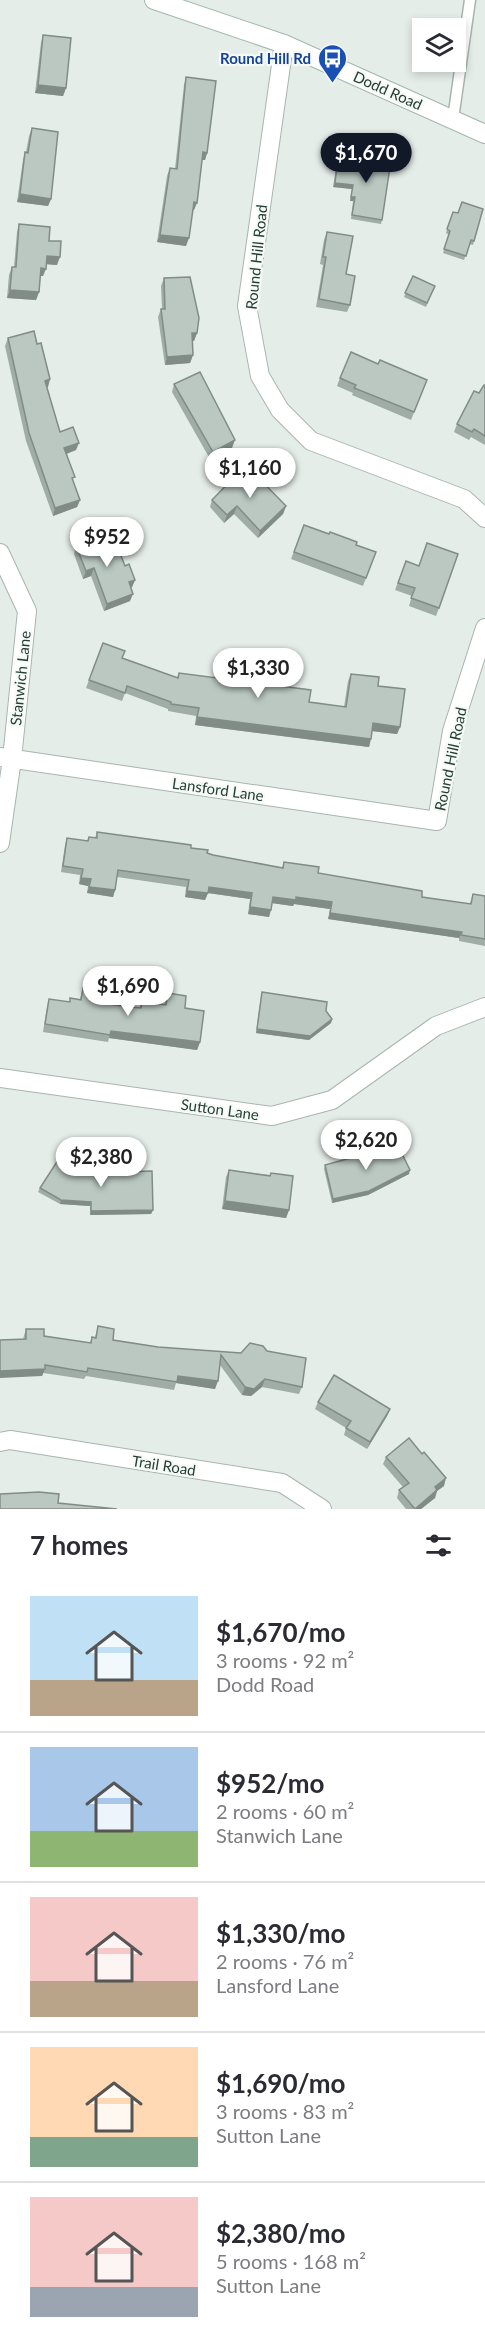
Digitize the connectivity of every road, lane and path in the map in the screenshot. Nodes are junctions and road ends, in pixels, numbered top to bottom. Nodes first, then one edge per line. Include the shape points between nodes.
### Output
1 (154, 0) edge
2 (470, 0) edge
3 (284, 44) junction
4 (453, 119) junction
5 (485, 134) edge
6 (485, 518) edge
7 (0, 554) edge
8 (485, 628) edge
9 (6, 758) edge
10 (436, 821) joint
11 (0, 843) edge
12 (485, 1007) edge
13 (0, 1078) edge
14 (0, 1442) edge
15 (322, 1509) edge

1 - 3 street, Dodd Road
2 - 4 lane
3 - 4 street, Dodd Road
3 - 6 street, Round Hill Road via 247,306 260,376 280,410 311,441 464,499
4 - 5 street, Dodd Road
7 - 9 street, Stanwich Lane via 27,611
8 - 10 street, Round Hill Road via 452,731
9 - 10 street, Lansford Lane
9 - 11 street, Stanwich Lane
12 - 13 street, Sutton Lane via 436,1026 332,1100 272,1116
14 - 15 street, Trail Road via 10,1440 282,1483

